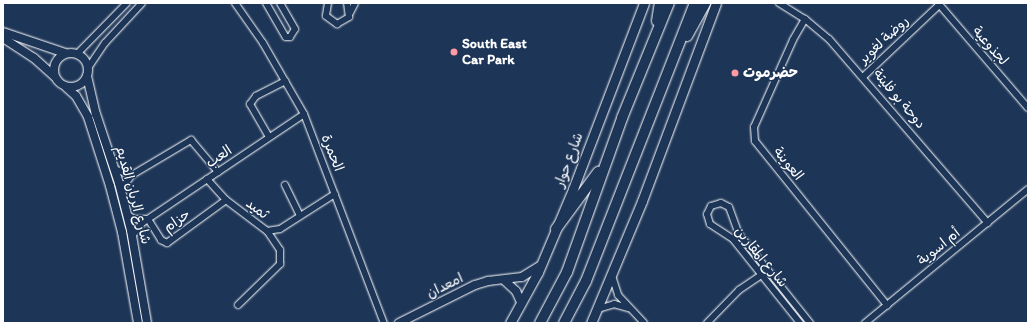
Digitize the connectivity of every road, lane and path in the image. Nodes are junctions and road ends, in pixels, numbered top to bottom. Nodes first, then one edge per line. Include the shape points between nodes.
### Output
1 (127, 3) edge
2 (142, 3) edge
3 (236, 3) edge
4 (266, 3) edge
5 (280, 3) edge
6 (321, 3) edge
7 (328, 3) edge
8 (347, 3) edge
9 (355, 3) edge
10 (644, 3) edge
11 (660, 3) edge
12 (669, 3) edge
13 (695, 3) edge
14 (705, 3) edge
15 (716, 3) edge
16 (779, 3) edge
17 (938, 4) edge
18 (324, 12) junction
19 (349, 17) junction
20 (805, 19) junction
21 (3, 32) edge
22 (3, 38) edge
23 (651, 48) junction
24 (65, 54) junction
25 (77, 54) junction
26 (673, 58) junction
27 (88, 72) junction
28 (54, 76) junction
29 (864, 76) junction
30 (285, 81) junction
31 (66, 87) junction
32 (1027, 104) edge
33 (304, 114) junction
34 (269, 137) junction
35 (607, 159) junction
36 (114, 169) junction
37 (218, 172) junction
38 (132, 175) junction
39 (207, 179) junction
40 (285, 185) dead end
41 (121, 189) junction
42 (1028, 190) edge
43 (335, 194) junction
44 (226, 200) junction
45 (128, 215) junction
46 (300, 216) junction
47 (148, 219) junction
48 (988, 223) junction
49 (556, 229) junction
50 (267, 231) junction
51 (132, 236) junction
52 (541, 265) junction
53 (761, 274) junction
54 (771, 274) junction
55 (612, 276) junction
56 (504, 280) junction
57 (521, 302) junction
58 (238, 305) dead end
59 (887, 305) junction
60 (629, 308) junction
61 (598, 309) junction
62 (138, 323) edge
63 (147, 323) edge
64 (384, 323) edge
65 (399, 323) edge
66 (510, 323) edge
67 (540, 323) edge
68 (564, 323) edge
69 (592, 323) edge
70 (644, 323) edge
71 (707, 323) edge
72 (800, 323) edge
73 (810, 323) edge
74 (865, 323) edge

1 - 25 street
2 - 27 street via 105,43
3 - 30 street, الحمرة
4 - 5 street via 286,37 292,36 295,29
6 - 18 street
7 - 18 street
8 - 19 street
9 - 19 street
10 - 49 main road, شارع حوار
11 - 23 highway
12 - 23 highway
13 - 26 highway
14 - 26 highway
15 - 55 main road
16 - 20 street, دوحة بو فليتة
17 - 29 street, روضة لغوير
17 - 32 street, لجذوعية
18 - 19 street via 332,23 342,23
20 - 29 street, دوحة بو فليتة via 829,39
20 - 59 street, العوينة via 754,127 755,141
21 - 24 street
22 - 28 street via 34,58
23 - 35 highway
24 - 25 street
24 - 28 street via 54,65
25 - 27 street via 85,60
26 - 68 highway via 586,281
27 - 31 street via 79,86
27 - 36 street, شارع الريان القديم via 96,114
28 - 31 street
29 - 48 street, دوحة بو فليتة
30 - 33 street, الحمرة
30 - 34 street via 256,96 250,104
31 - 62 street, شارع الريان القديم via 76,96 88,117 110,186 123,239
33 - 34 street, العب
33 - 43 street, الحمرة
34 - 37 street, العب
35 - 49 highway via 570,214
35 - 67 highway via 567,272
36 - 38 street
36 - 41 street, شارع الريان القديم
37 - 38 street via 191,140
37 - 39 street, العب
38 - 41 street
39 - 44 street, ثميد
39 - 47 street, العب
40 - 46 street
41 - 45 street, شارع الريان القديم
42 - 48 street, أم اسوية
43 - 46 street, ثميد
43 - 64 street, الحمرة
44 - 47 street, حزام via 167,243 161,240
44 - 50 street, ثميد
45 - 47 street via 134,219
45 - 51 street, شارع الريان القديم
46 - 50 street, ثميد via 280,229
47 - 51 street, العب
48 - 59 street, أم اسوية
49 - 52 main road, شارع حوار
50 - 58 street via 280,250 280,264
51 - 63 street, شارع الريان القديم
52 - 56 street, امعدان via 522,277
52 - 57 main road, شارع حوار
53 - 54 street
53 - 54 street, شارع المقارين via 729,236 710,224 707,214 711,206 721,203 729,207 736,230
53 - 71 street via 739,290
53 - 72 street, شارع المقارين
54 - 73 street, شارع المقارين
55 - 60 street via 616,292
55 - 61 main road
56 - 57 street via 516,291
56 - 65 street, امعدان via 475,285
57 - 66 main road, شارع حوار
59 - 74 street, أم اسوية
60 - 61 street via 614,304
60 - 70 street
61 - 69 main road

